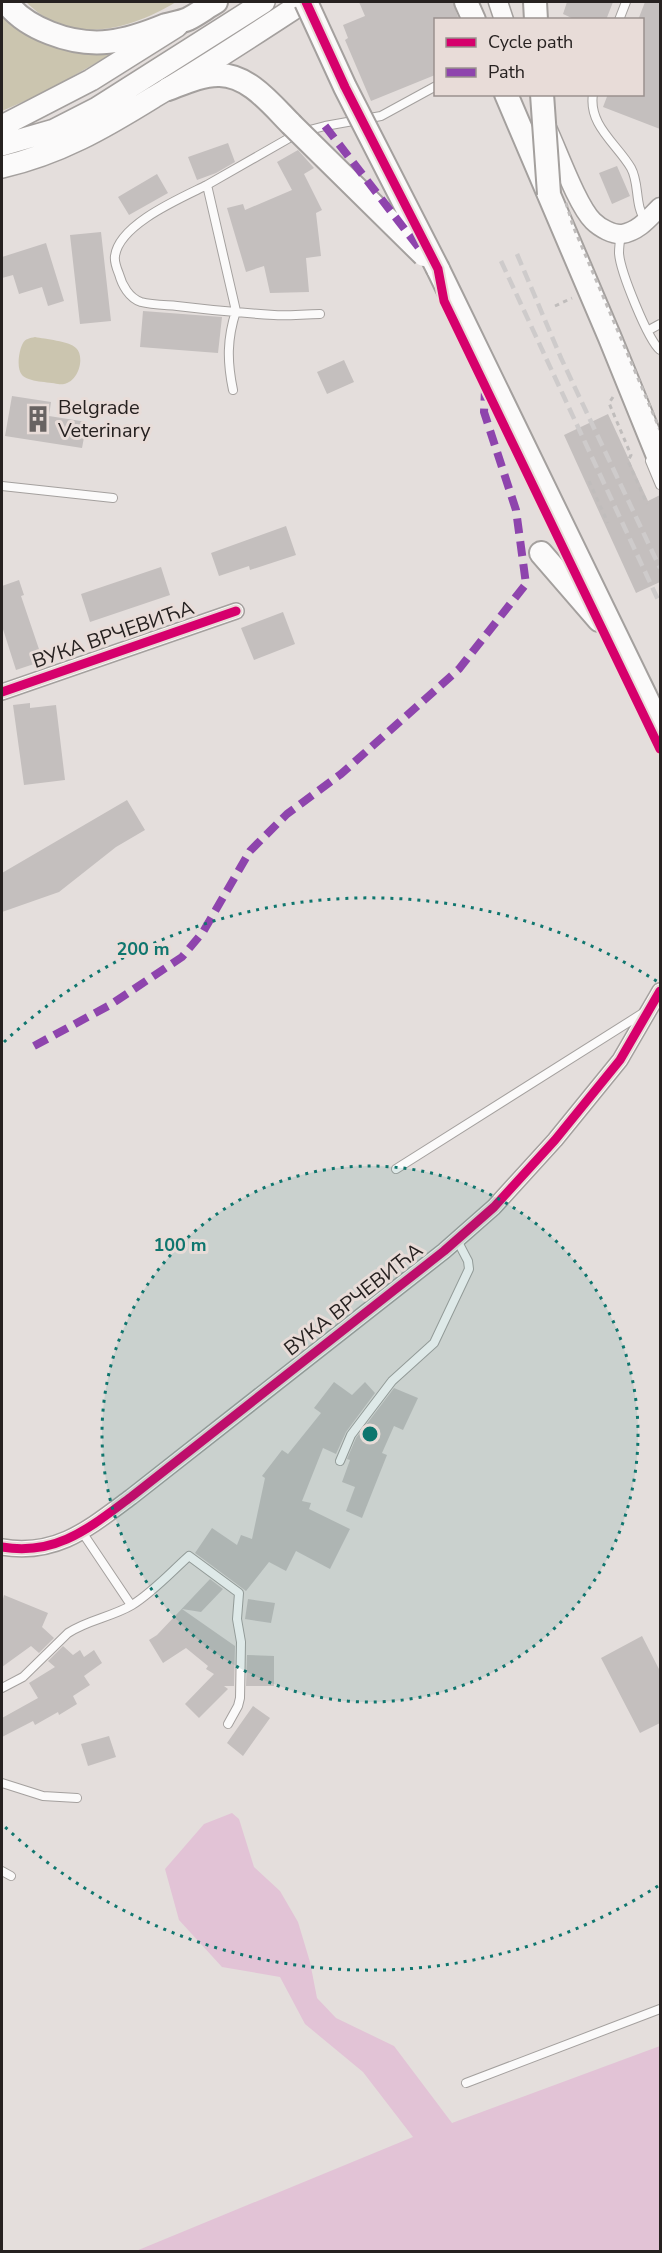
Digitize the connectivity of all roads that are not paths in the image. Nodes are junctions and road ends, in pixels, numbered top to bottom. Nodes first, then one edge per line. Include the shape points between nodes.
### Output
1 (6, 2) edge
2 (216, 2) edge
3 (264, 2) edge
4 (305, 2) edge
5 (466, 2) edge
6 (498, 2) edge
7 (535, 2) edge
8 (626, 2) edge
9 (473, 18) edge
10 (503, 18) edge
11 (536, 18) edge
12 (620, 18) edge
13 (188, 19) junction
14 (434, 87) edge
15 (168, 89) junction
16 (507, 96) edge
17 (534, 96) edge
18 (542, 96) edge
19 (593, 96) edge
20 (2, 126) edge
21 (2, 145) edge
22 (2, 167) edge
23 (207, 185) junction
24 (556, 195) junction
25 (660, 207) edge
26 (646, 221) junction
27 (621, 234) junction
28 (438, 269) junction
29 (236, 311) junction
30 (320, 314) dead end
31 (660, 324) edge
32 (649, 330) junction
33 (660, 351) edge
34 (234, 390) dead end
35 (656, 464) edge
36 (660, 485) edge
37 (2, 486) edge
38 (113, 498) dead end
39 (541, 553) dead end
40 (236, 610) dead end
41 (624, 650) junction
42 (2, 692) edge
43 (660, 726) edge
44 (660, 991) edge
45 (652, 1007) junction
46 (396, 1169) dead end
47 (457, 1240) junction
48 (340, 1461) dead end
49 (82, 1532) junction
50 (2, 1547) edge
51 (131, 1605) junction
52 (2, 1688) edge
53 (228, 1724) dead end
54 (2, 1783) edge
55 (77, 1798) dead end
56 (2, 1871) edge
57 (11, 1876) dead end
58 (660, 2009) edge
59 (466, 2083) dead end

1 - 13 main road via 19,16 44,31 94,43 132,38
2 - 13 main road
3 - 21 main road via 97,108 54,130
4 - 15 main road
4 - 28 main road, bridge
5 - 9 main road
6 - 10 street
7 - 11 main road
8 - 12 lane
13 - 20 main road via 91,80
14 - 23 lane via 381,116 298,134
15 - 22 main road via 82,140
15 - 28 main road, bridge via 217,75 237,79 252,88
16 - 24 main road
17 - 27 street via 592,220
18 - 24 main road, bridge
19 - 26 lane via 596,121 635,176 640,212
23 - 29 lane
23 - 29 lane via 137,224 119,245 116,266 129,294 140,302
24 - 35 main road
25 - 26 street
26 - 27 street
27 - 32 lane via 619,253 624,277
28 - 41 main road
29 - 30 lane
29 - 34 lane via 227,356
31 - 32 lane
32 - 33 lane
35 - 36 lane
37 - 38 lane
39 - 41 main road
40 - 42 street, ВУКА ВРЧЕВИЋА
41 - 43 main road
44 - 45 street, ВУКА ВРЧЕВИЋА
45 - 46 lane
45 - 47 street, ВУКА ВРЧЕВИЋА via 620,1060 585,1103 526,1173
47 - 48 lane via 469,1269 434,1343 392,1381 351,1435
47 - 49 street, ВУКА ВРЧЕВИЋА
49 - 50 street, ВУКА ВРЧЕВИЋА via 42,1548
49 - 51 lane
51 - 52 lane via 77,1627 23,1677
51 - 53 lane via 189,1556 239,1593 240,1698
54 - 55 lane via 43,1796
56 - 57 lane
58 - 59 lane

